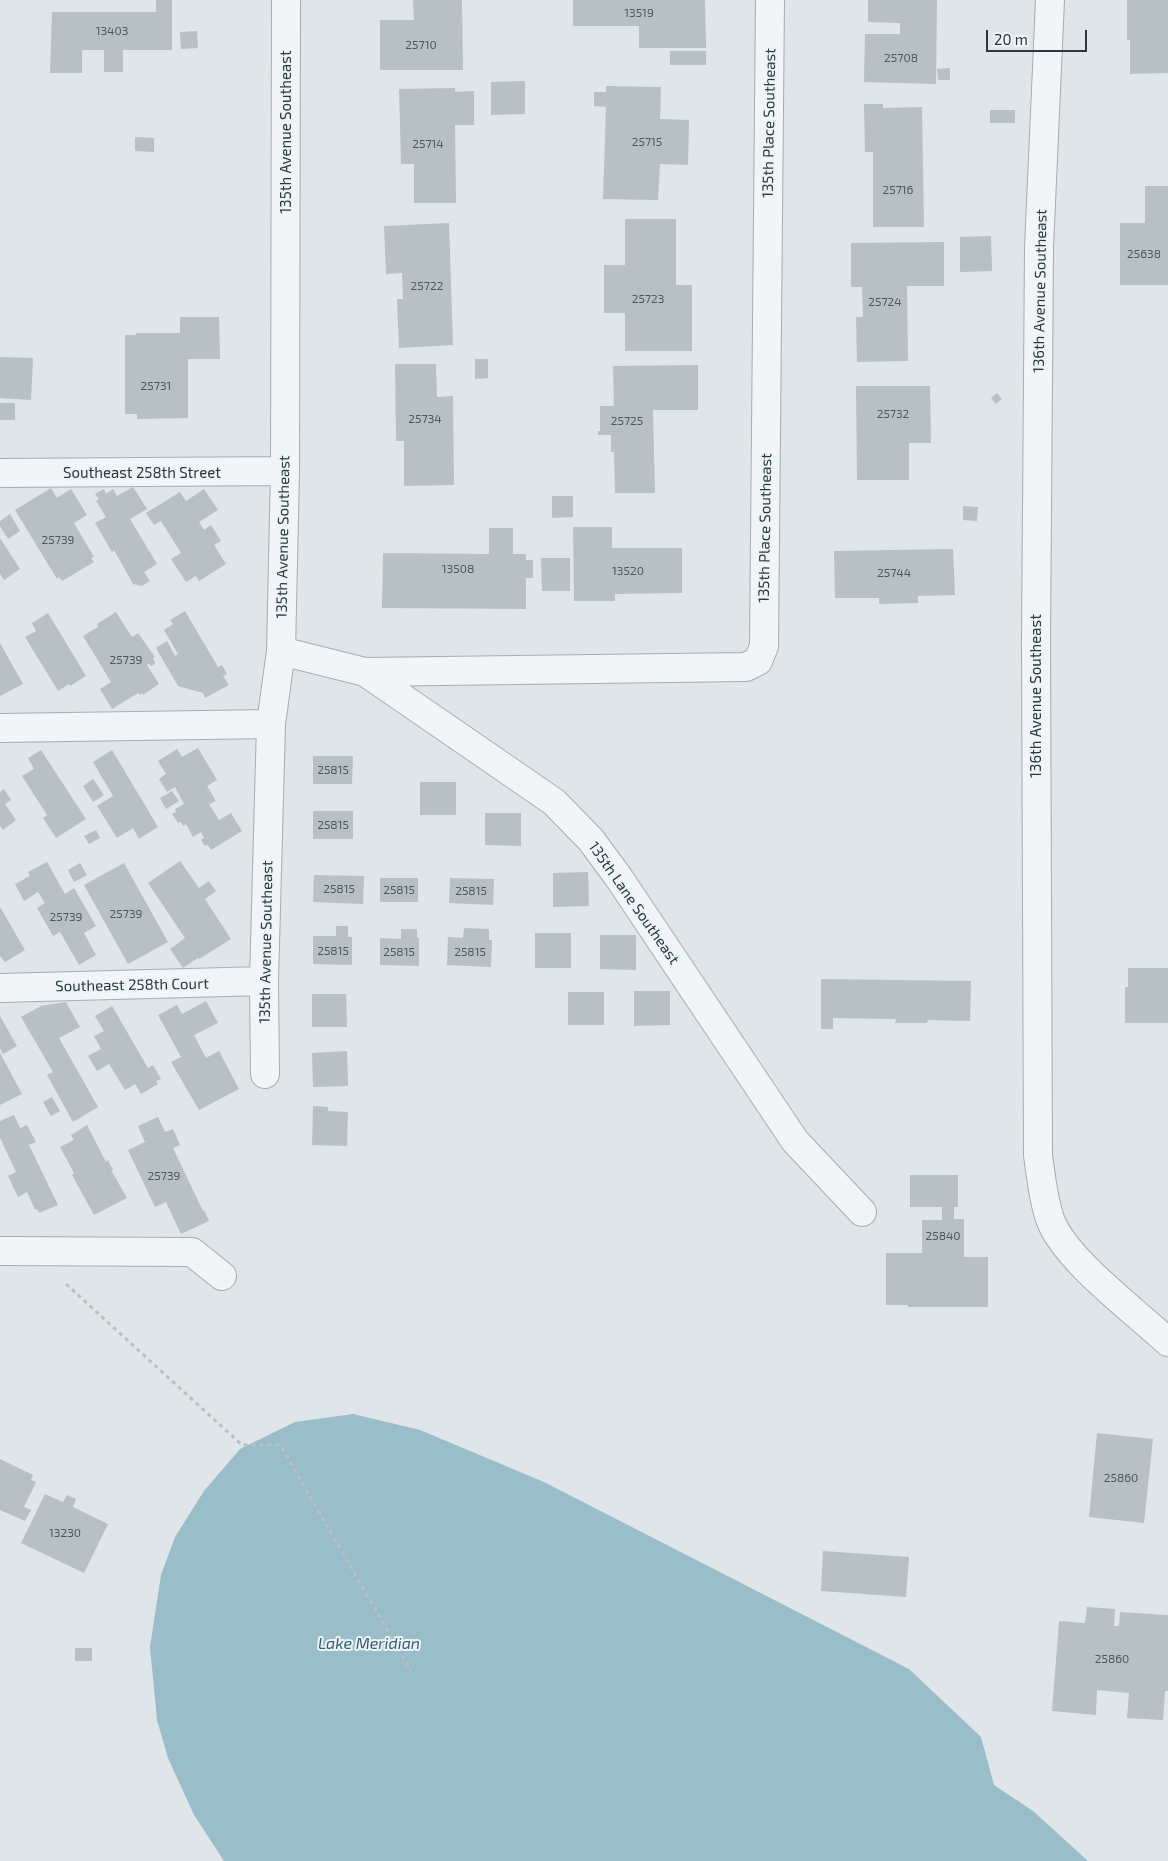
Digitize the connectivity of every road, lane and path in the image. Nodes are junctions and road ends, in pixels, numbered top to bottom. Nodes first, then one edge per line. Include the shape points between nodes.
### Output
1 (286, 0) edge
2 (770, 0) edge
3 (1050, 0) edge
4 (285, 471) junction
5 (0, 473) edge
6 (281, 651) junction
7 (365, 672) junction
8 (271, 724) junction
9 (0, 728) edge
10 (264, 982) junction
11 (0, 988) edge
12 (265, 1074) dead end
13 (862, 1212) dead end
14 (0, 1251) edge
15 (31, 1251) junction
16 (222, 1276) dead end
17 (1168, 1342) edge
18 (411, 1670) dead end

1 - 4 street, 135th Avenue Southeast
2 - 7 street, 135th Place Southeast via 764,646 758,661 746,667
3 - 17 street, 136th Avenue Southeast via 1039,248 1036,632 1038,1155 1043,1192 1060,1240 1097,1279
4 - 5 street, Southeast 258th Street
4 - 6 street, 135th Avenue Southeast
6 - 7 street, 135th Lane Southeast
6 - 8 street, 135th Avenue Southeast
7 - 13 street, 135th Lane Southeast via 554,802 591,840 795,1141
8 - 9 street
8 - 10 street, 135th Avenue Southeast
10 - 11 street, Southeast 258th Court
10 - 12 street, 135th Avenue Southeast
14 - 15 street
15 - 16 street via 192,1252
15 - 18 path via 242,1445 280,1445

